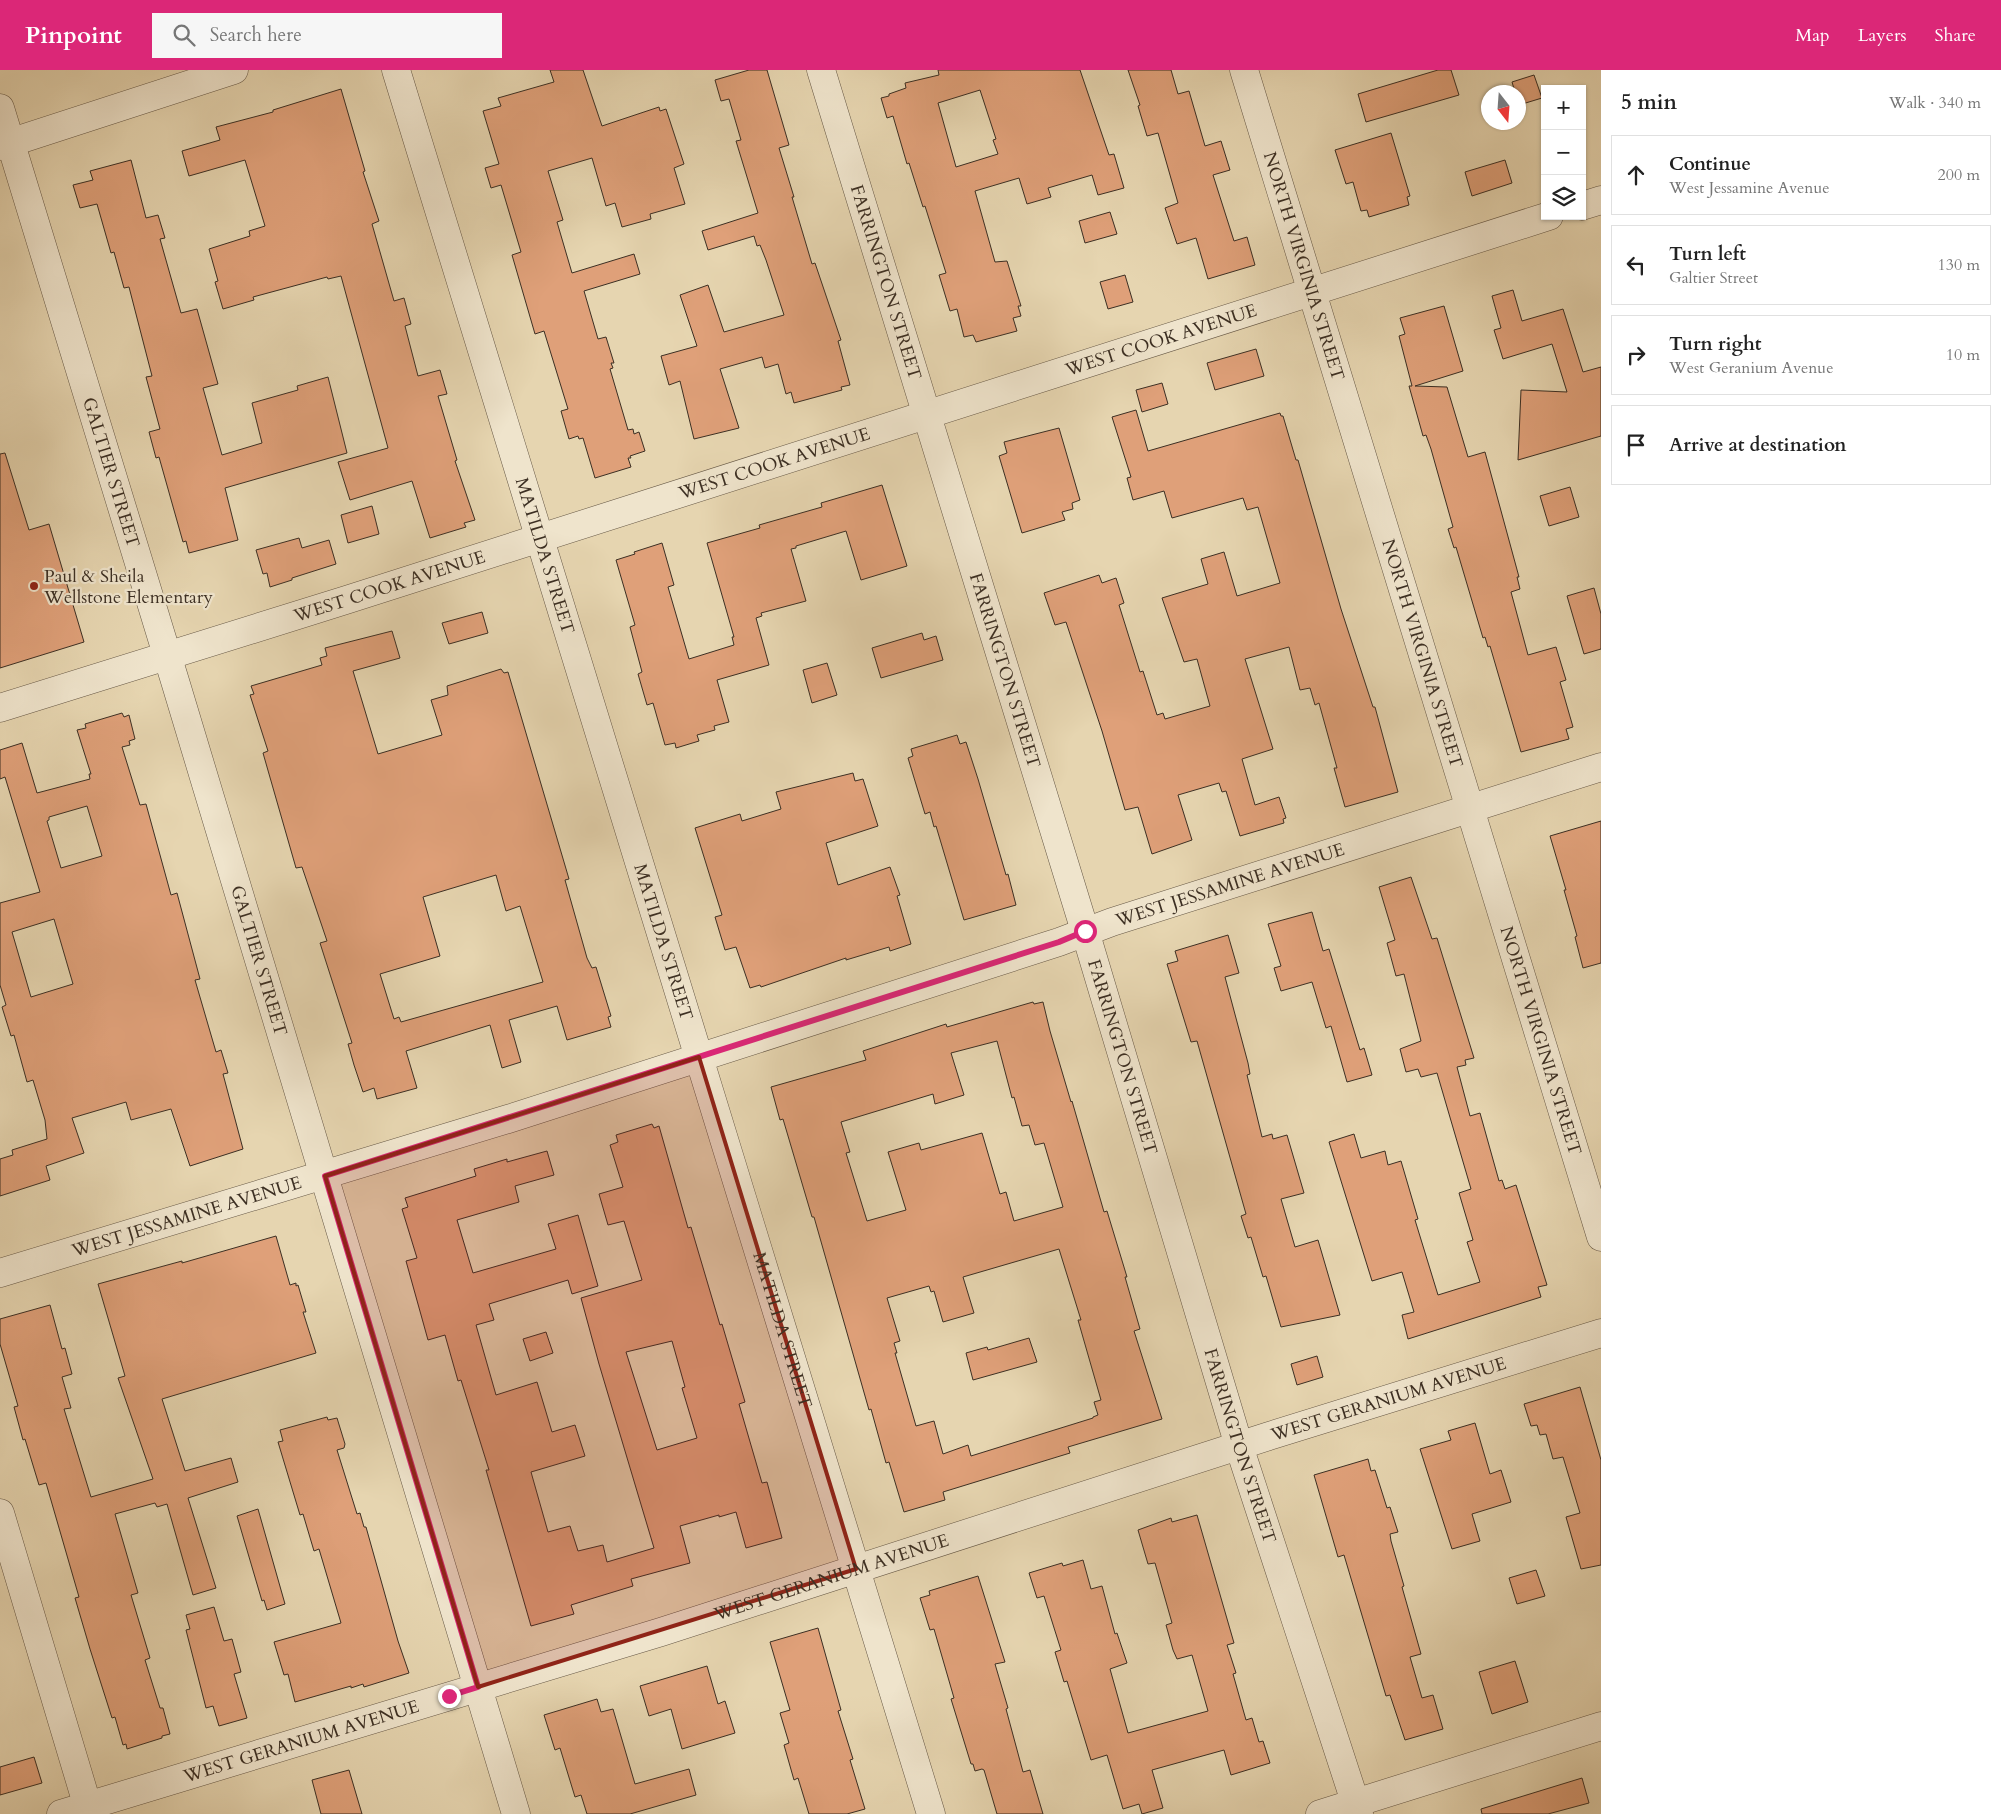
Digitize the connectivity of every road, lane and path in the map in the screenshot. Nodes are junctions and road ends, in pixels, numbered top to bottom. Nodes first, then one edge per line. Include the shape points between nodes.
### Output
1 (234, 70) edge
2 (396, 70) edge
3 (821, 70) edge
4 (1244, 70) edge
5 (0, 108) edge
6 (5, 144) edge
7 (1601, 200) edge
8 (1586, 205) edge
9 (1541, 219) edge
10 (1312, 291) junction
11 (927, 415) junction
12 (540, 538) junction
13 (168, 656) junction
14 (0, 708) edge
15 (1601, 767) edge
16 (1471, 809) junction
17 (1085, 931) junction
18 (699, 1057) junction
19 (325, 1176) junction
20 (1601, 1237) edge
21 (0, 1273) edge
22 (1601, 1333) edge
23 (1239, 1446) junction
24 (0, 1513) edge
25 (856, 1569) junction
26 (478, 1687) junction
27 (1601, 1726) edge
28 (1357, 1808) edge
29 (89, 1810) edge
30 (61, 1814) edge
31 (516, 1814) edge
32 (932, 1814) edge
33 (1320, 1814) edge

1 - 6 street
2 - 12 street, MATILDA STREET
3 - 11 street, FARRINGTON STREET
4 - 10 street, NORTH VIRGINIA STREET
5 - 6 street, GALTIER STREET
6 - 13 street, GALTIER STREET
7 - 8 street
9 - 10 street, WEST COOK AVENUE
10 - 11 street, WEST COOK AVENUE
10 - 16 street, NORTH VIRGINIA STREET
11 - 12 street, WEST COOK AVENUE
11 - 17 street, FARRINGTON STREET
12 - 13 street, WEST COOK AVENUE
12 - 18 street, MATILDA STREET
13 - 14 street, WEST COOK AVENUE
13 - 19 street, GALTIER STREET
15 - 16 street, WEST JESSAMINE AVENUE
16 - 17 street, WEST JESSAMINE AVENUE
16 - 20 street, NORTH VIRGINIA STREET
17 - 18 street, WEST JESSAMINE AVENUE via 1041,948
17 - 23 street, FARRINGTON STREET
18 - 19 street, WEST JESSAMINE AVENUE
18 - 25 street, MATILDA STREET
19 - 21 street, WEST JESSAMINE AVENUE
19 - 26 street, GALTIER STREET
22 - 23 street, WEST GERANIUM AVENUE
23 - 25 street, WEST GERANIUM AVENUE
23 - 28 street, FARRINGTON STREET
24 - 29 street
25 - 26 street, WEST GERANIUM AVENUE
25 - 32 street, MATILDA STREET
26 - 29 street, WEST GERANIUM AVENUE
26 - 31 street, GALTIER STREET
27 - 28 street
28 - 33 street
29 - 30 street, WEST GERANIUM AVENUE

